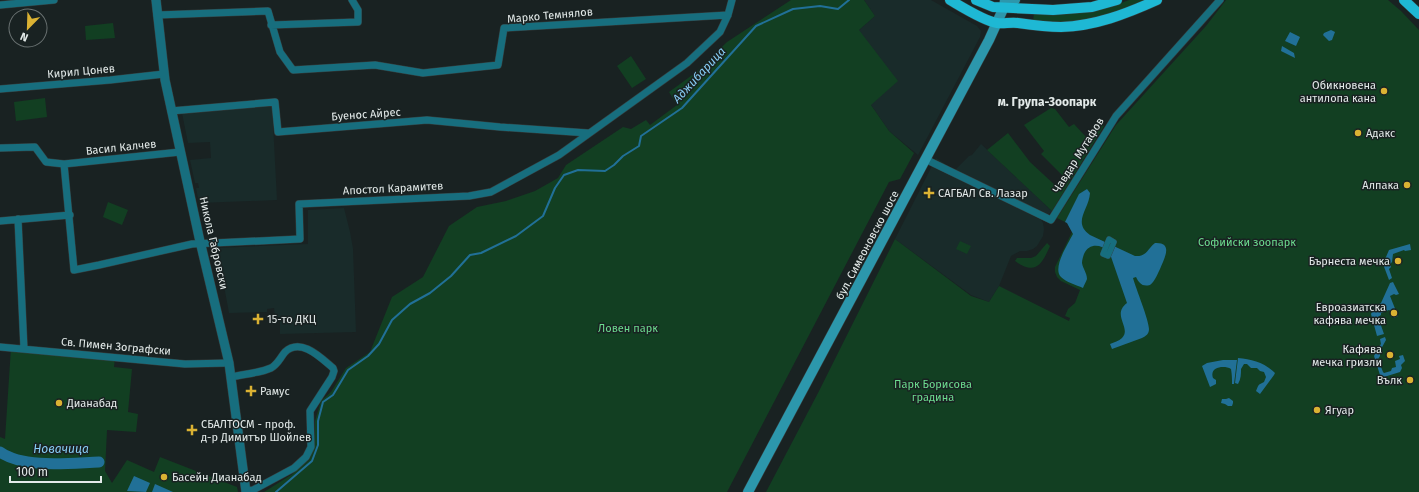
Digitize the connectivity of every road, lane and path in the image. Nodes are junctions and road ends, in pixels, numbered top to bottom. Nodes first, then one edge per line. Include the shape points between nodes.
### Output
1 (54, 0) edge
2 (156, 0) edge
3 (352, 0) edge
4 (732, 0) edge
5 (950, 0) edge
6 (976, 0) edge
7 (1015, 0) edge
8 (1117, 0) edge
9 (1157, 0) edge
10 (1220, 0) edge
11 (1404, 0) edge
12 (1005, 4) edge
13 (0, 5) edge
14 (157, 14) junction
15 (1419, 14) edge
16 (728, 15) junction
17 (997, 23) junction
18 (272, 25) junction
19 (164, 74) junction
20 (0, 89) edge
21 (171, 111) junction
22 (588, 133) junction
23 (0, 148) edge
24 (180, 152) junction
25 (925, 159) junction
26 (64, 164) junction
27 (70, 215) junction
28 (18, 219) junction
29 (0, 221) edge
30 (201, 244) junction
31 (0, 347) edge
32 (24, 349) junction
33 (229, 363) junction
34 (232, 377) junction
35 (246, 491) edge
36 (748, 492) edge

1 - 13 street
2 - 14 street, Никола Габровски
3 - 18 street via 358,10 358,22
4 - 16 street, Апостол Карамитев
5 - 17 main road
6 - 12 main road via 989,6
7 - 12 main road
8 - 12 main road via 1068,10
9 - 17 main road via 1115,17 1081,25 1060,27
10 - 25 street, Чавдар Мутафов via 1116,116 1051,220
11 - 15 main road
12 - 17 main road, бул. Симеоновско шосе
14 - 18 street, Марко Темнялов via 268,11
14 - 19 street, Никола Габровски
16 - 18 street, Марко Темнялов via 504,28 498,65 423,73 375,64 293,70 280,52
16 - 22 street, Апостол Карамитев via 720,32 687,63
17 - 25 main road, бул. Симеоновско шосе
19 - 20 street, Кирил Цонев
19 - 21 street, Никола Габровски
21 - 22 street, Буенос Айрес via 275,102 278,132 426,120
21 - 24 street, Никола Габровски
22 - 30 street, Апостол Карамитев via 559,155 491,192 469,196 299,204 300,239
23 - 26 street, Васил Калчев via 36,147 46,162
24 - 26 street, Васил Калчев
24 - 30 street, Никола Габровски
25 - 36 main road, бул. Симеоновско шосе
26 - 27 street
27 - 28 street
27 - 30 street, Апостол Карамитев via 74,270
28 - 29 street
28 - 32 street
30 - 33 street, Никола Габровски
31 - 32 street, Св. Пимен Зографски
32 - 33 street, Св. Пимен Зографски via 185,364
33 - 34 street, Никола Габровски
34 - 35 street, Никола Габровски
34 - 35 street via 269,369 287,351 294,348 311,349 334,371 310,411 310,447 306,457 294,468 253,490

